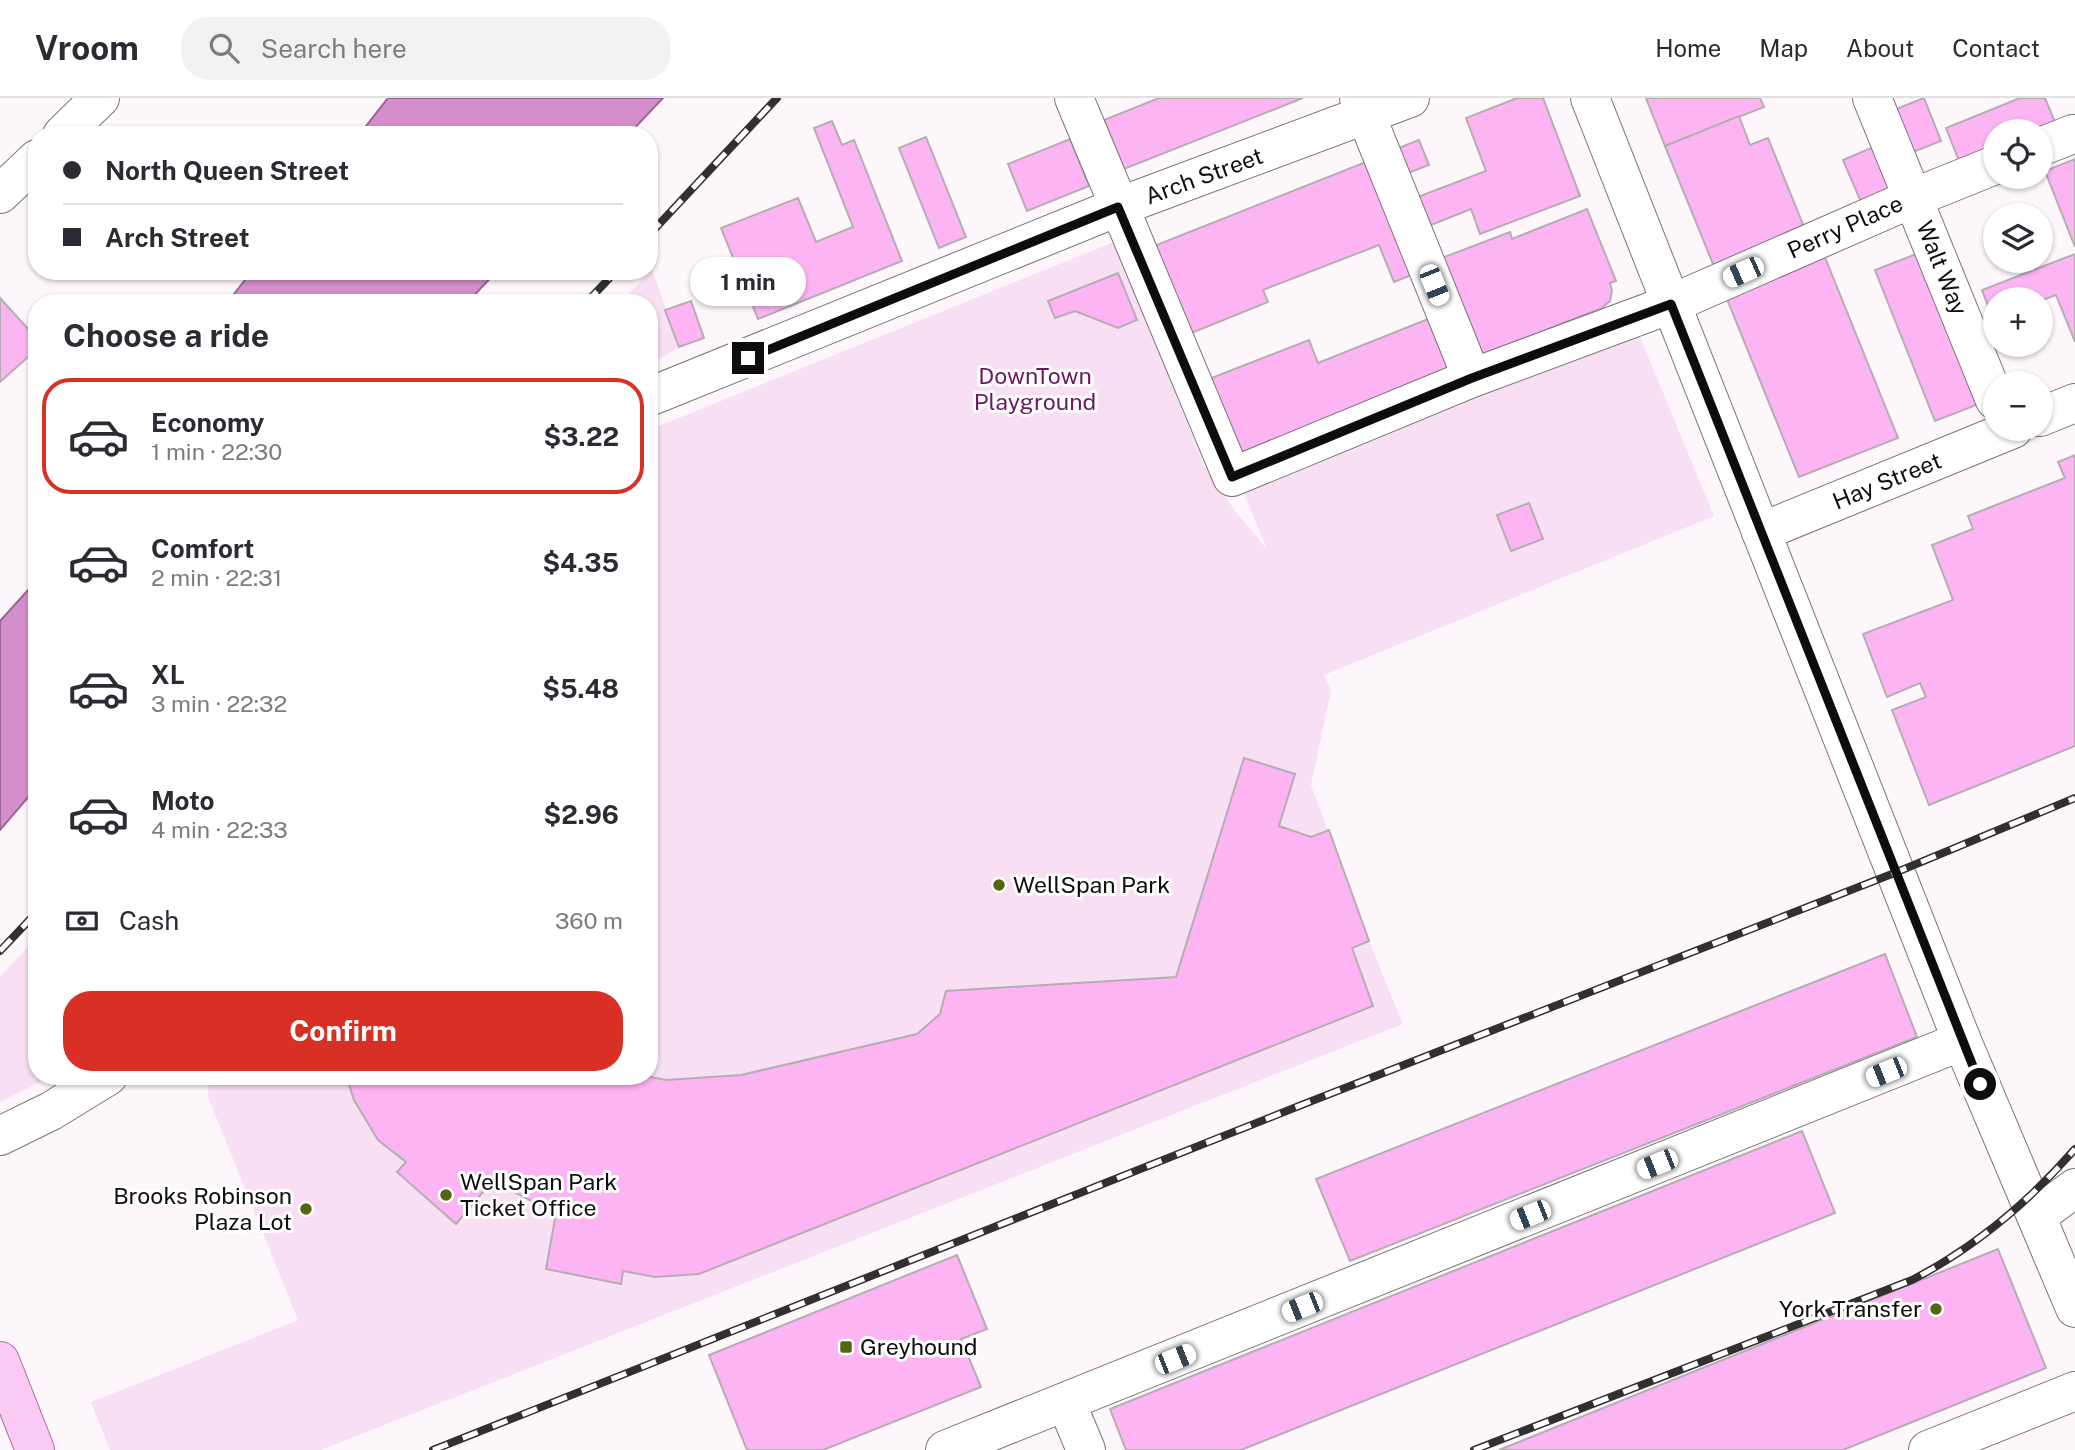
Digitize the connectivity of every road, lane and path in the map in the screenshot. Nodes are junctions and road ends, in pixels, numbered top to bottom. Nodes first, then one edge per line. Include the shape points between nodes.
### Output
1 (100, 98) edge
2 (1074, 98) edge
3 (1410, 98) edge
4 (1590, 98) edge
5 (1872, 98) edge
6 (1363, 107) edge
7 (71, 126) edge
8 (28, 168) edge
9 (1983, 170) edge
10 (0, 194) edge
11 (1913, 198) junction
12 (1118, 207) junction
13 (1671, 304) junction
14 (1991, 371) edge
15 (1472, 378) junction
16 (658, 393) edge
17 (2075, 403) edge
18 (2053, 409) edge
19 (1983, 434) edge
20 (1760, 532) junction
21 (1962, 1041) junction
22 (93, 1085) edge
23 (0, 1136) edge
24 (2075, 1188) edge
25 (2038, 1216) junction
26 (2075, 1308) edge
27 (0, 1361) edge
28 (2075, 1391) edge
29 (1066, 1402) junction
30 (35, 1450) edge
31 (945, 1450) edge
32 (1086, 1450) edge
33 (1928, 1450) edge

1 - 7 street
2 - 12 street
3 - 6 street, Arch Street
4 - 13 street
5 - 11 street, Walt Way
6 - 12 street, Arch Street
6 - 15 street
8 - 10 street
9 - 11 street, Perry Place
11 - 13 street, Perry Place
11 - 14 street, Walt Way
12 - 15 street, Perry Place via 1232,477
12 - 16 street, Arch Street
13 - 15 street, Perry Place
13 - 20 street
17 - 18 street, Hay Street
19 - 20 street, Hay Street
20 - 21 street
21 - 25 street
21 - 29 street
22 - 23 street
24 - 25 street
25 - 26 street
27 - 30 main road
28 - 33 street
29 - 31 street
29 - 32 street

